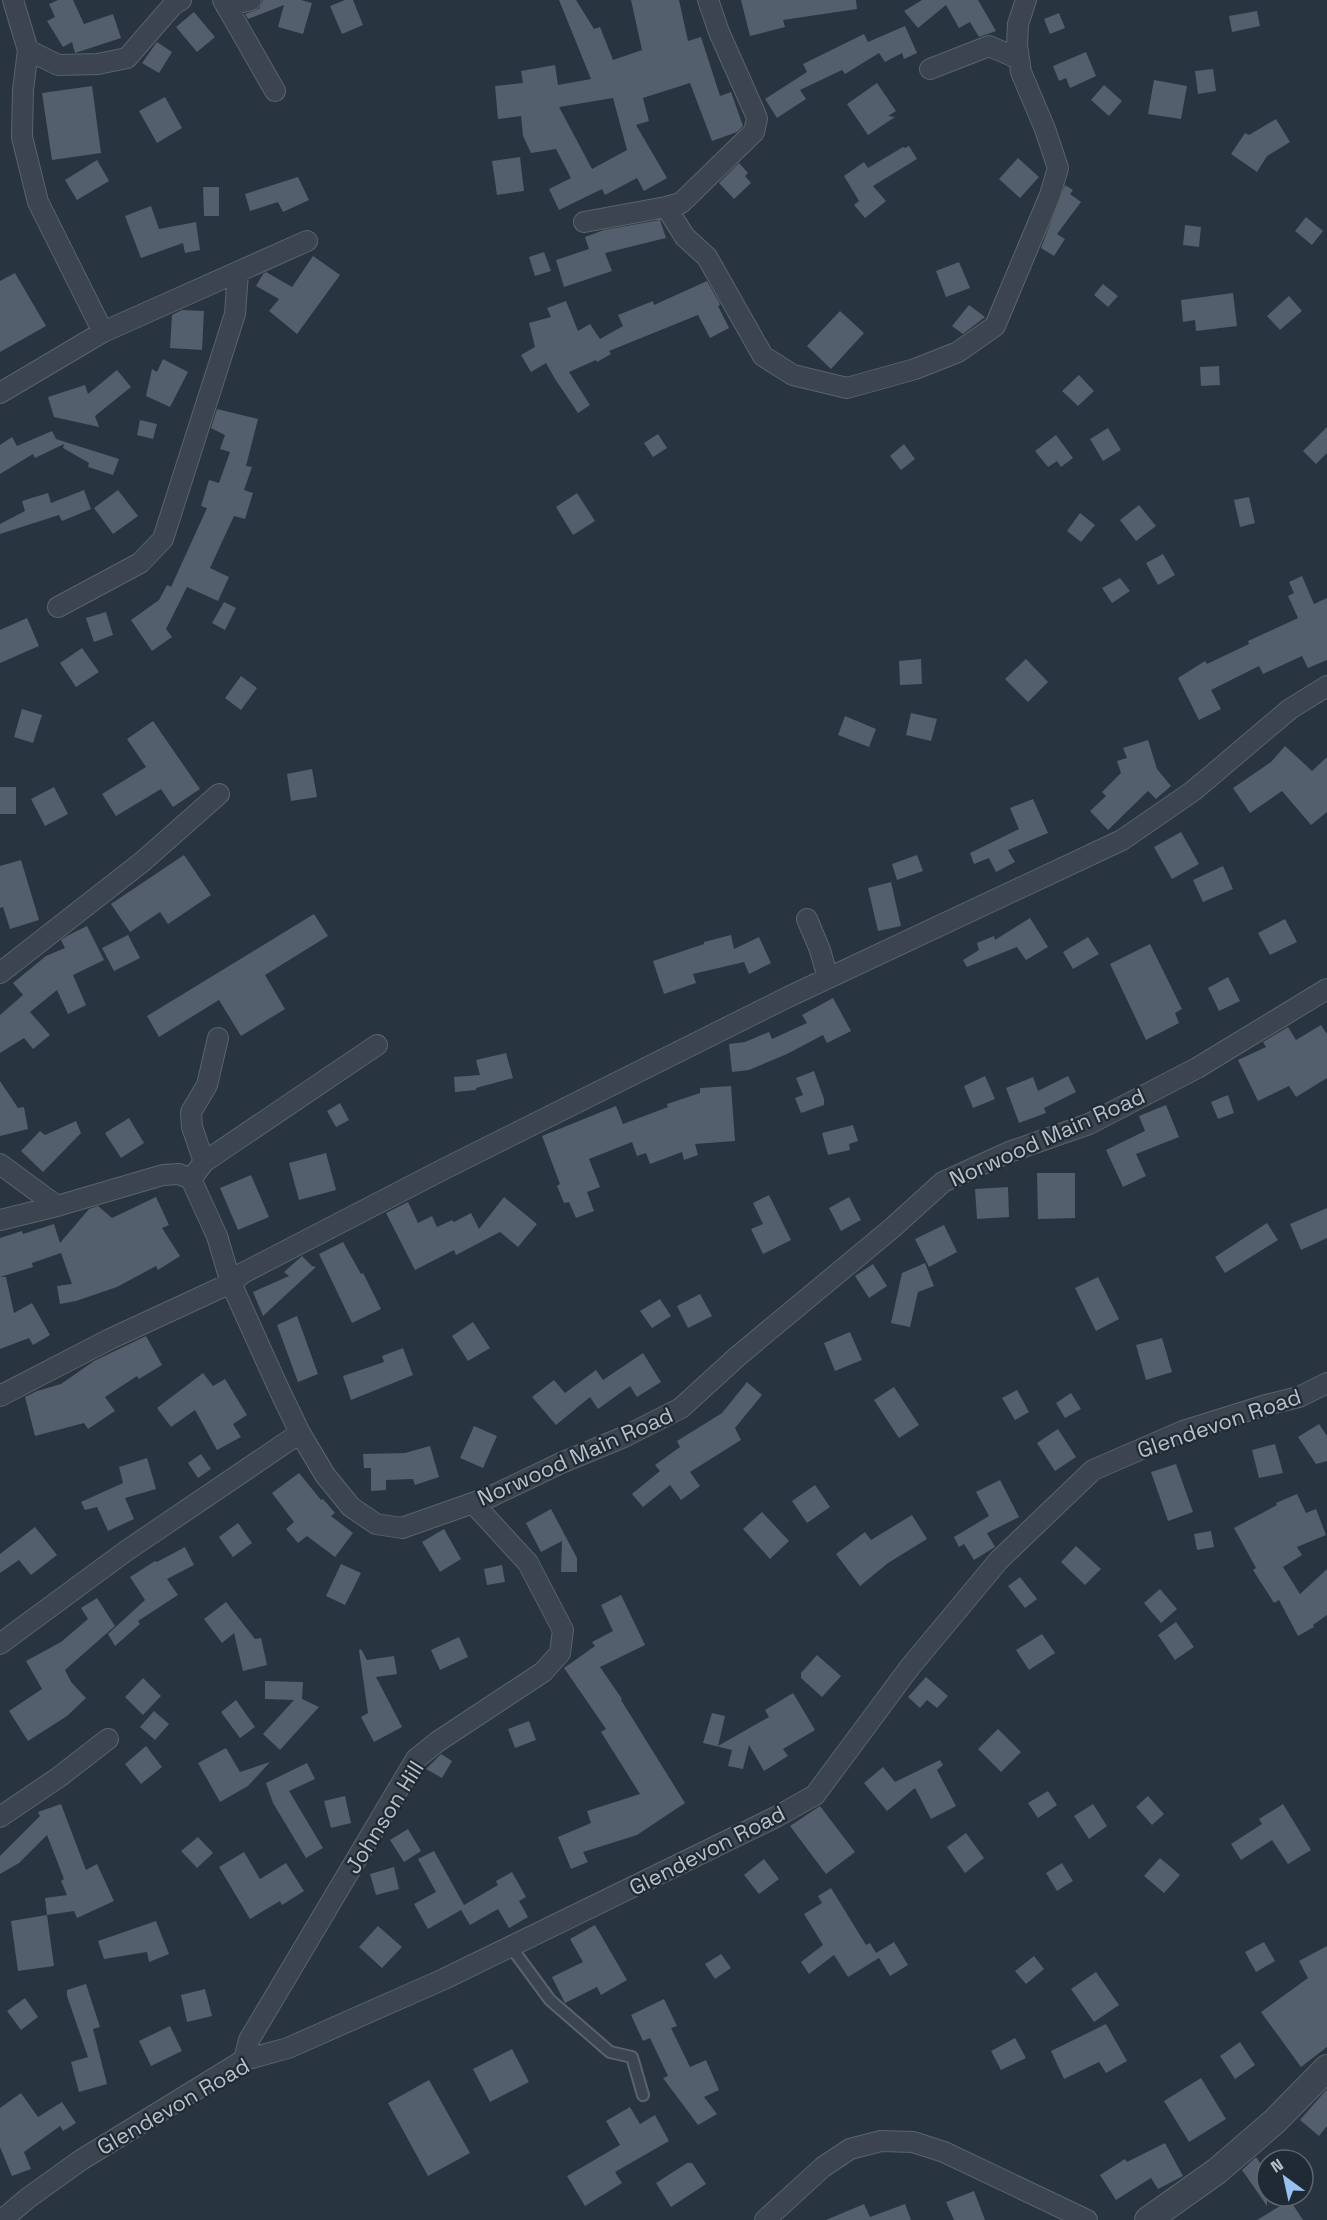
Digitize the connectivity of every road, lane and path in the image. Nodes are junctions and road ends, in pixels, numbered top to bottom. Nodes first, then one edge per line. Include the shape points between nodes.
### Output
1 (181, 0) edge
2 (251, 0) edge
3 (708, 0) edge
4 (1026, 0) edge
5 (225, 3) edge
6 (10, 14) edge
7 (28, 50) junction
8 (1019, 59) junction
9 (930, 69) dead end
10 (275, 91) dead end
11 (666, 207) junction
12 (584, 222) dead end
13 (307, 241) dead end
14 (238, 273) junction
15 (104, 332) junction
16 (0, 393) edge
17 (58, 607) dead end
18 (1327, 686) edge
19 (219, 794) dead end
20 (807, 919) dead end
21 (0, 973) edge
22 (828, 978) junction
23 (1327, 989) edge
24 (218, 1038) dead end
25 (377, 1045) dead end
26 (204, 1162) junction
27 (0, 1164) edge
28 (191, 1179) junction
29 (57, 1206) junction
30 (0, 1220) edge
31 (231, 1283) junction
32 (1327, 1383) edge
33 (0, 1396) edge
34 (300, 1433) junction
35 (473, 1503) junction
36 (0, 1644) edge
37 (108, 1739) dead end
38 (0, 1817) edge
39 (511, 1947) junction
40 (244, 2060) junction
41 (1327, 2068) edge
42 (643, 2095) dead end
43 (2, 2220) edge
44 (765, 2220) edge
45 (1087, 2220) edge
46 (1148, 2220) edge

1 - 7 street via 127,58 98,64 58,65
2 - 5 street
3 - 11 street via 755,113 756,125 749,138 681,203
4 - 8 street via 1018,24
5 - 10 street
6 - 7 street
7 - 15 street via 22,137 38,202
8 - 9 street via 989,46
8 - 11 street via 1058,168 995,326 958,352 847,388 793,375 762,356 707,257 685,237
11 - 12 street
13 - 14 street
14 - 15 street
14 - 17 street via 235,314 163,539 140,563
15 - 16 street
18 - 22 street via 1290,709 1193,791 1122,840
19 - 21 street via 134,869
20 - 22 street
22 - 31 street via 444,1169 243,1273
23 - 35 street, Norwood Main Road via 1197,1068 1089,1124 1009,1152 943,1182 681,1408
24 - 26 street via 207,1086 191,1112
25 - 26 street
26 - 28 street
27 - 29 street
28 - 29 street via 179,1174 163,1175
28 - 31 street, Norwood Main Road via 217,1236
29 - 30 street
31 - 33 street
31 - 34 street, Norwood Main Road
32 - 39 street, Glendevon Road via 1299,1397 1183,1431 1093,1470 999,1560 910,1667 815,1795
34 - 35 street, Norwood Main Road via 325,1476 351,1507 376,1524 402,1528
34 - 36 street via 126,1551
35 - 40 street, Johnson Hill via 528,1563 563,1630 560,1653 543,1672 416,1759 249,2040
37 - 38 street
39 - 40 street, Glendevon Road via 288,2048
39 - 42 lane via 550,2000 610,2052 632,2057
40 - 43 street, Glendevon Road via 81,2160
41 - 46 street via 1275,2121 1217,2171
44 - 45 street via 823,2167 850,2149 881,2141 914,2142 944,2152

